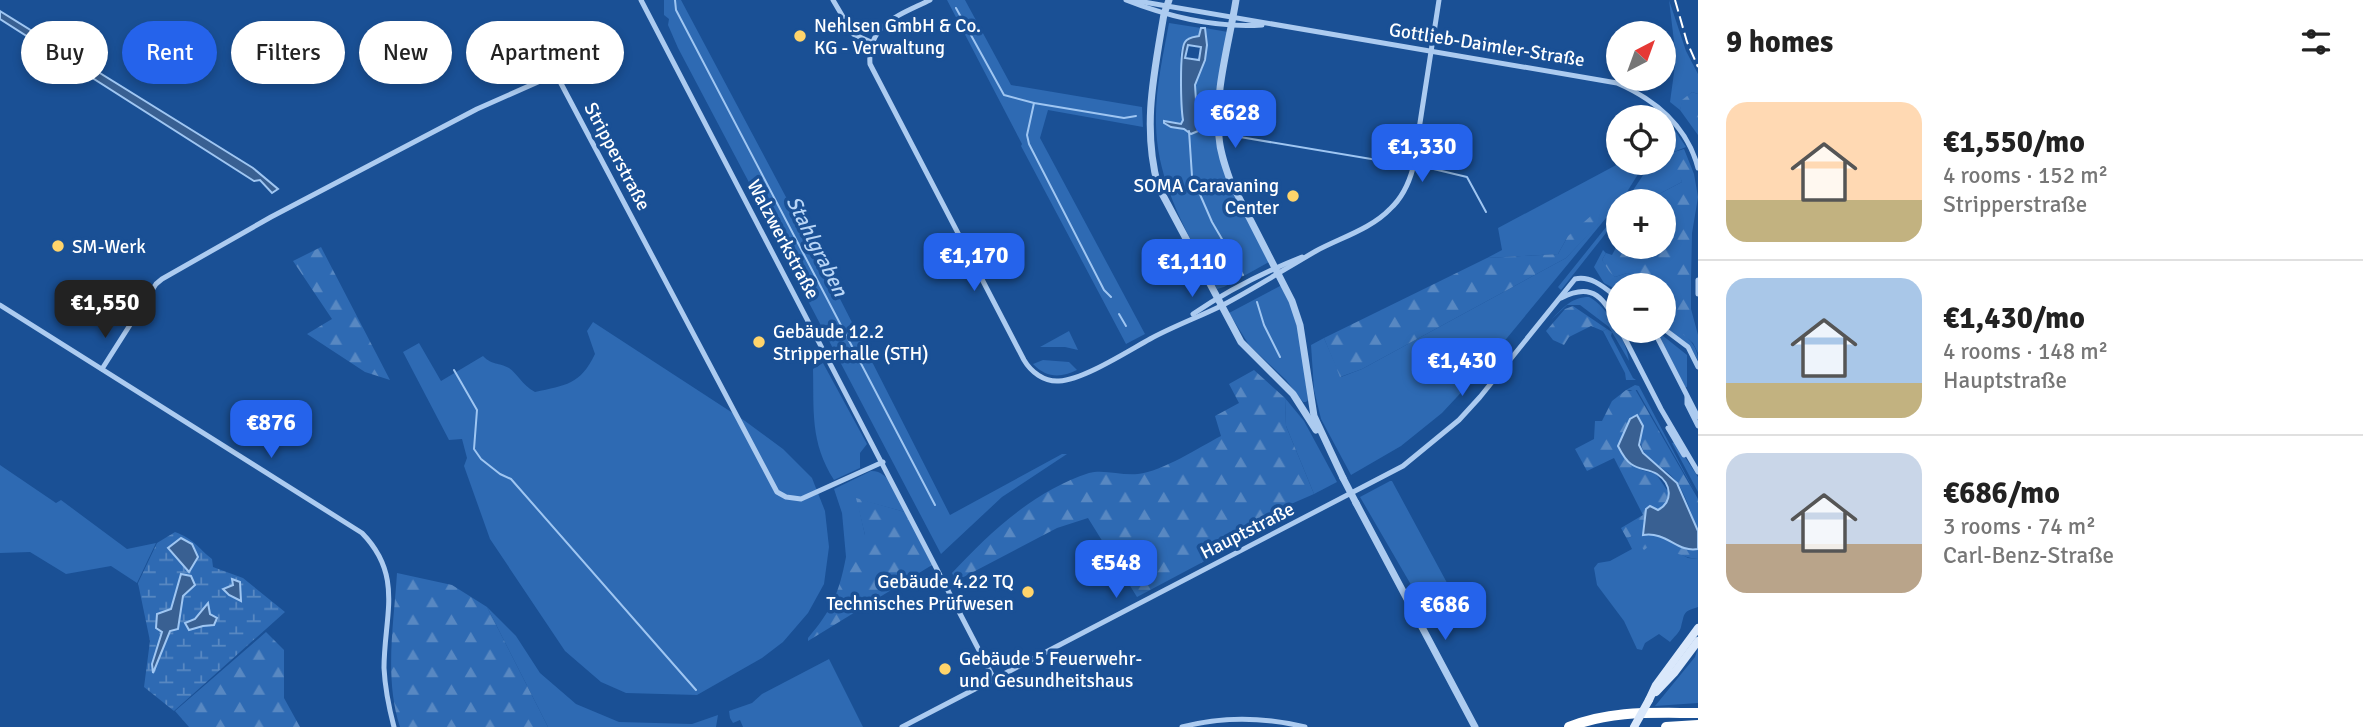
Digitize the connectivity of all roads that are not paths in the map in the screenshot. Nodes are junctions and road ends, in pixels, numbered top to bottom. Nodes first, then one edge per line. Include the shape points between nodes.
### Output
1 (641, 0) edge
2 (833, 0) edge
3 (930, 0) edge
4 (1126, 0) edge
5 (1132, 0) edge
6 (1236, 0) edge
7 (1439, 0) edge
8 (1167, 7) edge
9 (1233, 22) junction
10 (871, 42) junction
11 (1431, 51) junction
12 (1698, 168) edge
13 (1277, 271) junction
14 (1698, 280) edge
15 (1606, 290) edge
16 (1698, 294) edge
17 (1558, 300) junction
18 (1218, 302) junction
19 (0, 305) edge
20 (1606, 307) edge
21 (1676, 338) edge
22 (1627, 343) edge
23 (1660, 343) edge
24 (1698, 367) edge
25 (102, 369) junction
26 (1687, 396) junction
27 (1698, 417) edge
28 (1698, 426) edge
29 (1328, 448) junction
30 (883, 462) junction
31 (1698, 472) edge
32 (1698, 628) edge
33 (1698, 641) edge
34 (994, 679) junction
35 (1649, 700) junction
36 (1698, 713) edge
37 (1698, 725) edge
38 (394, 727) edge
39 (902, 727) edge
40 (1182, 727) edge
41 (1304, 727) edge
42 (1475, 727) edge
43 (1569, 727) edge
44 (1634, 727) edge
45 (1666, 727) edge

1 - 30 street, Walzwerkstraße
2 - 10 street via 853,34
3 - 10 street via 884,24
4 - 8 street, Gottlieb-Daimler-Straße
5 - 8 street, Gottlieb-Daimler-Straße
6 - 9 street
7 - 11 street
8 - 9 street, Gottlieb-Daimler-Straße
8 - 18 street via 1152,86 1151,159 1158,187
9 - 11 street, Gottlieb-Daimler-Straße via 1272,24
9 - 13 street via 1218,113 1219,139 1230,180
10 - 18 street via 873,72 1032,371 1049,380 1070,380
11 - 12 street, Gottlieb-Daimler-Straße via 1617,83 1639,92 1667,113 1688,142
11 - 13 street via 1413,167 1403,193 1377,219
13 - 18 street
13 - 29 street via 1300,325 1314,416
14 - 16 street
15 - 17 street, Hauptstraße via 1582,277
17 - 20 street via 1589,290
17 - 34 street, Hauptstraße via 1459,420 1403,466
18 - 29 street via 1241,342 1293,394
19 - 25 street
21 - 24 street via 1688,347
22 - 31 street via 1680,450
23 - 26 street
25 - 30 street, Stripperstraße via 162,279 477,108 556,74 777,492 801,499
25 - 38 street via 362,533 371,543 389,584 384,669
26 - 27 street
26 - 28 street
29 - 42 street, bridge
30 - 34 street, Walzwerkstraße
32 - 35 main road
33 - 35 main road
34 - 39 street, Hauptstraße
35 - 44 main road, bridge
36 - 43 highway via 1616,714
37 - 45 highway
40 - 41 street via 1243,719

